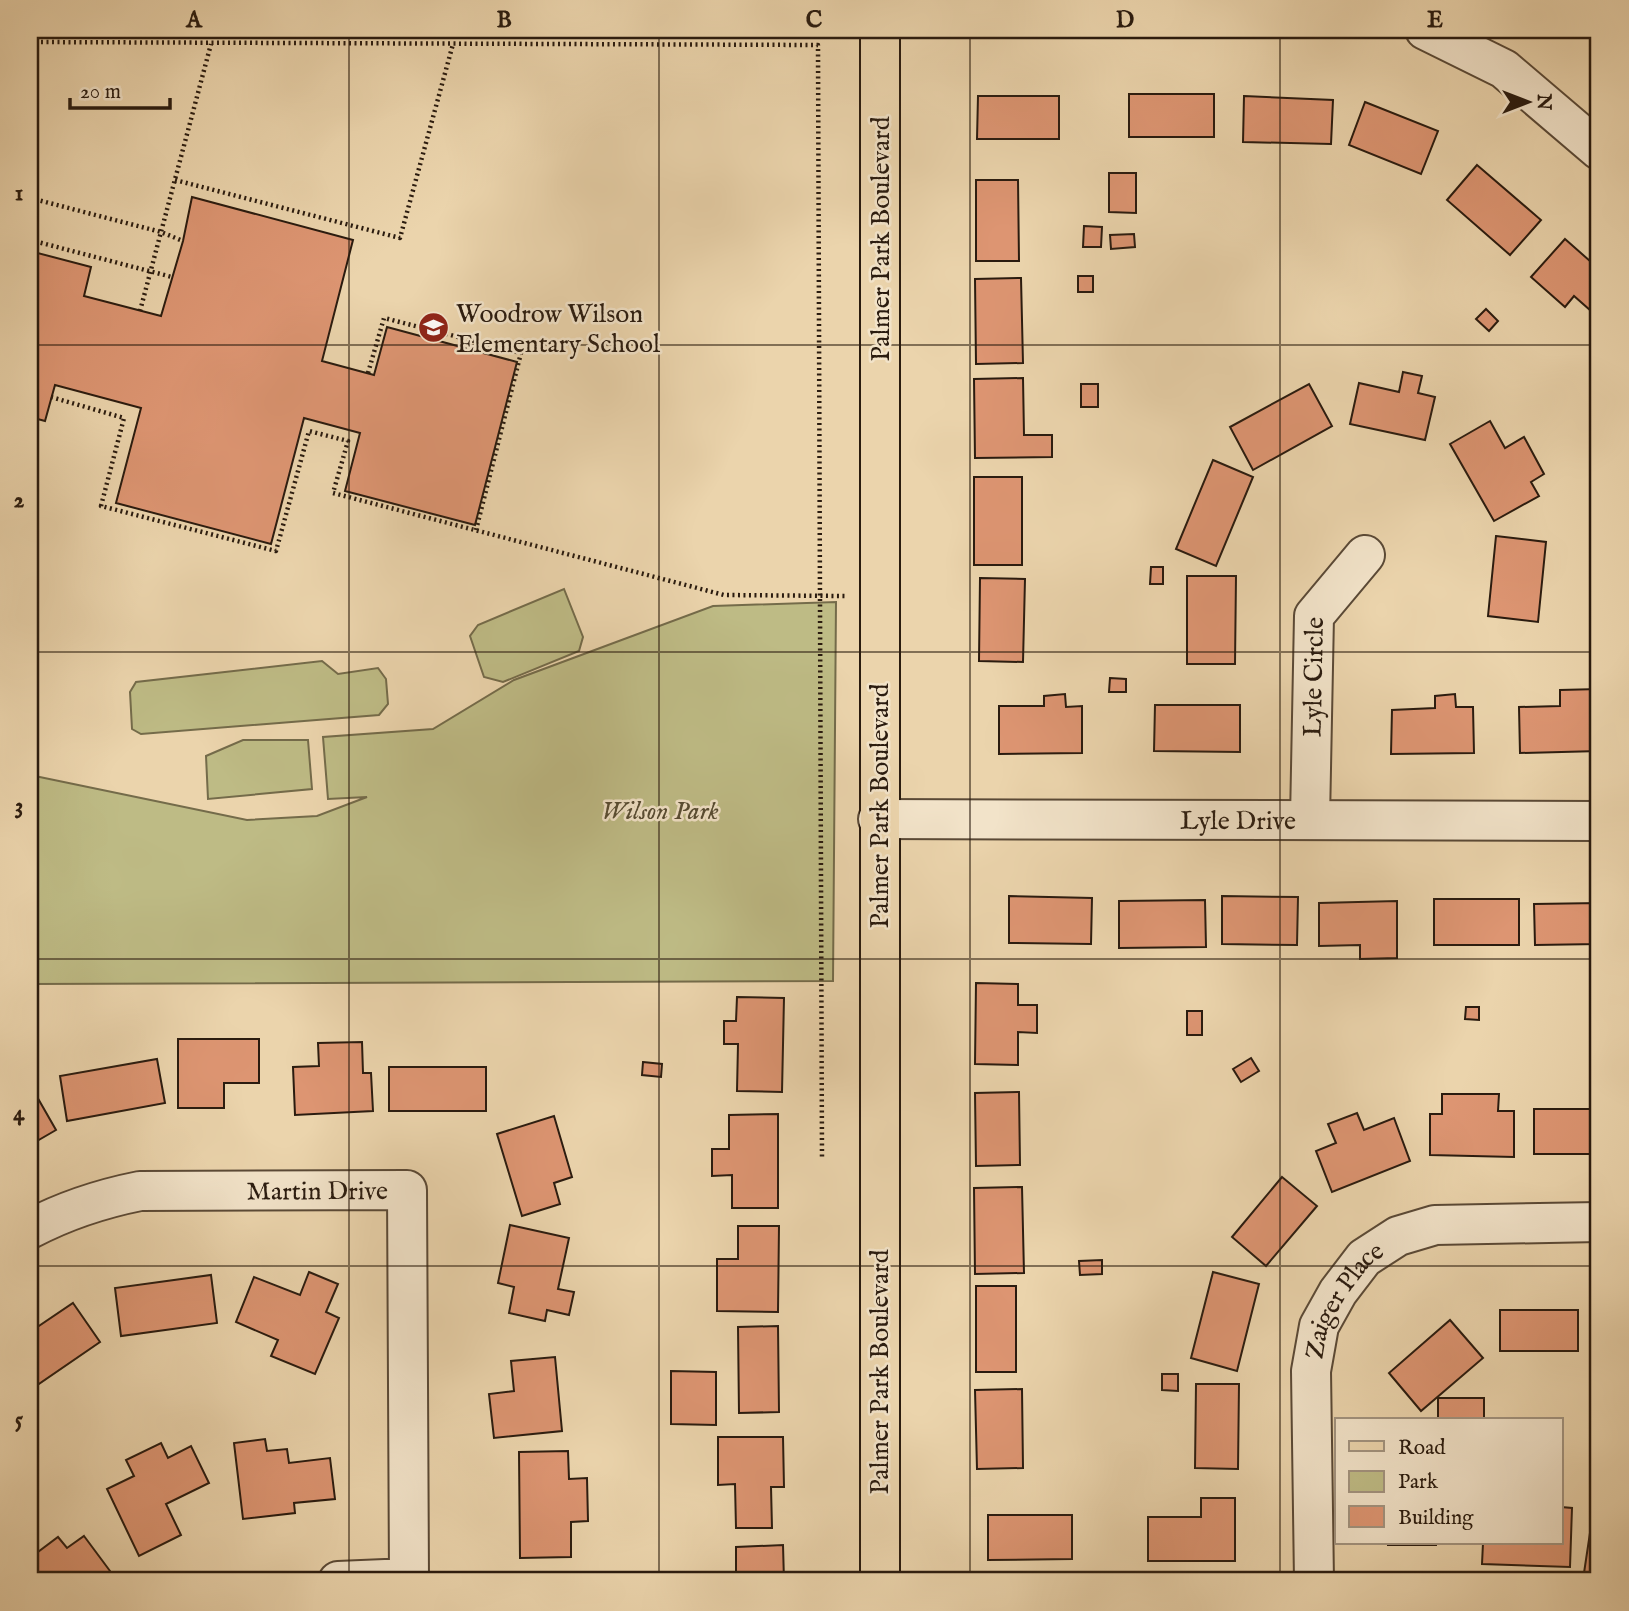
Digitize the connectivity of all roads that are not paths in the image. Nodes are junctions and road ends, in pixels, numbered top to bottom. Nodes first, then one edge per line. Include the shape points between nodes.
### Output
1 (880, 30) edge
2 (1425, 30) edge
3 (1599, 150) edge
4 (1366, 555) dead end
5 (878, 819) junction
6 (1310, 819) junction
7 (1599, 821) edge
8 (1599, 1222) edge
9 (30, 1229) edge
10 (338, 1581) edge
11 (880, 1581) edge
12 (1314, 1581) edge

1 - 5 main road, Palmer Park Boulevard
2 - 3 street via 1504,69
4 - 6 street, Lyle Circle via 1314,616
5 - 6 street, Lyle Drive
5 - 11 main road, Palmer Park Boulevard
6 - 7 street, Lyle Drive
8 - 12 street, Zaiger Place via 1435,1225 1398,1236 1364,1258 1319,1326 1311,1371
9 - 10 street, Martin Drive via 89,1203 139,1191 407,1190 409,1577

